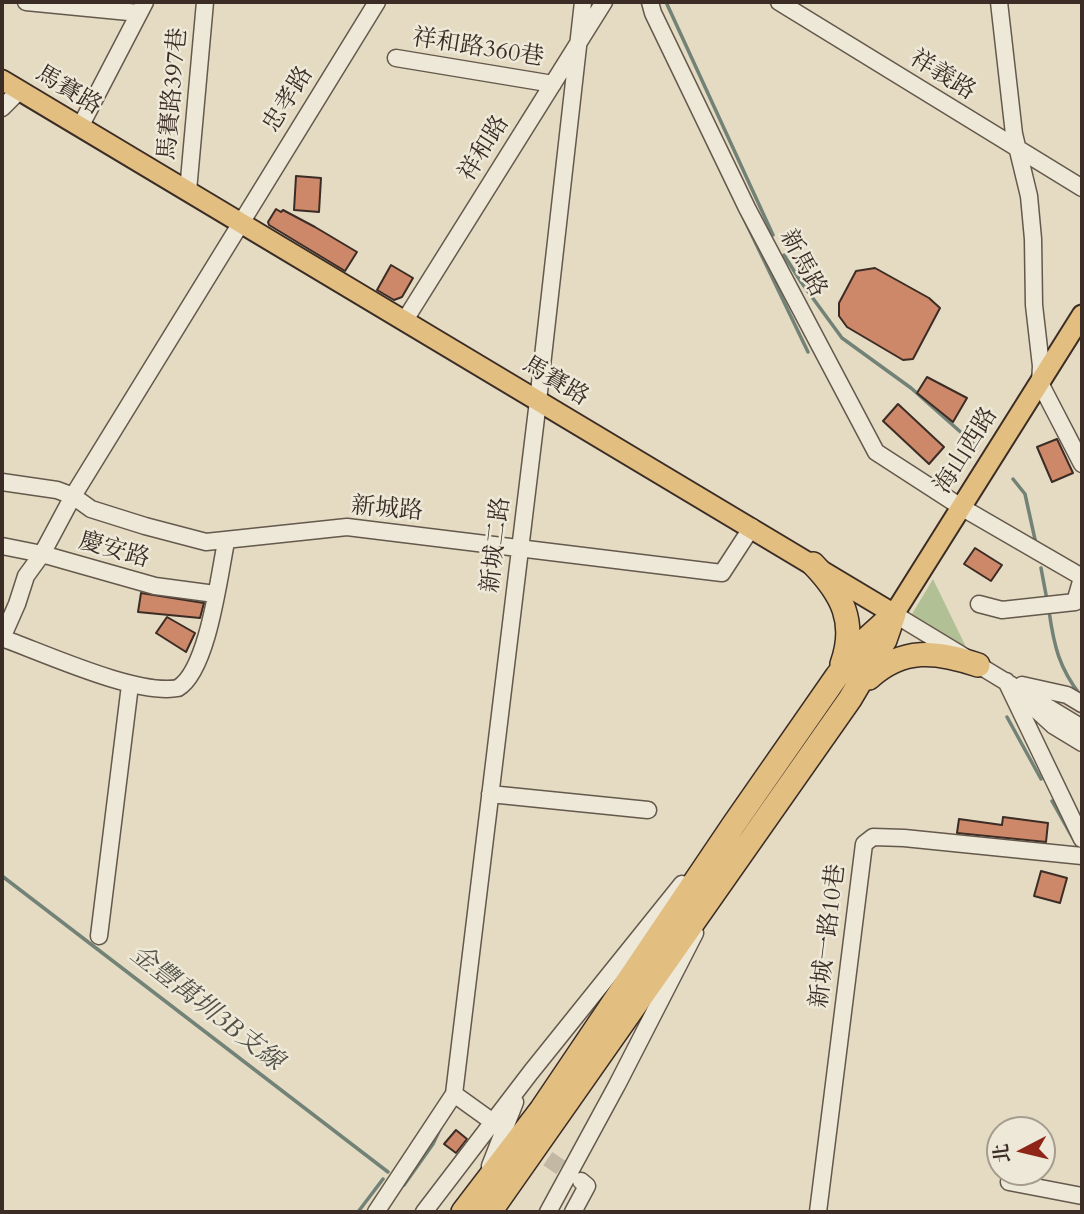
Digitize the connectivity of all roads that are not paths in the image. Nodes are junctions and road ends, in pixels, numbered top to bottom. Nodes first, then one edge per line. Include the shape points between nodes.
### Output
1 (26, 2) edge
2 (205, 2) edge
3 (377, 2) edge
4 (583, 2) edge
5 (604, 2) edge
6 (650, 2) edge
7 (779, 2) edge
8 (999, 2) edge
9 (142, 7) edge
10 (576, 47) junction
11 (396, 58) dead end
12 (2, 80) edge
13 (553, 83) junction
14 (20, 90) junction
15 (2, 108) edge
16 (80, 127) junction
17 (1018, 149) junction
18 (1082, 188) edge
19 (188, 191) junction
20 (240, 222) junction
21 (1082, 315) edge
22 (405, 320) junction
23 (1040, 383) junction
24 (538, 401) junction
25 (1082, 464) edge
26 (2, 482) edge
27 (73, 496) junction
28 (961, 507) junction
29 (752, 527) junction
30 (226, 542) junction
31 (2, 546) edge
32 (520, 547) junction
33 (42, 554) junction
34 (813, 564) junction
35 (1082, 577) edge
36 (215, 594) junction
37 (979, 604) dead end
38 (894, 614) junction
39 (978, 665) junction
40 (837, 676) junction
41 (1006, 681) junction
42 (130, 685) junction
43 (850, 699) junction
44 (1082, 704) edge
45 (1082, 728) edge
46 (1082, 743) edge
47 (490, 793) junction
48 (649, 810) dead end
49 (734, 824) junction
50 (1082, 839) edge
51 (1082, 856) edge
52 (713, 891) junction
53 (99, 936) dead end
54 (531, 1072) junction
55 (454, 1094) junction
56 (486, 1117) dead end
57 (581, 1181) dead end
58 (482, 1185) junction
59 (1030, 1186) edge
60 (1082, 1196) edge
61 (376, 1212) edge
62 (424, 1212) edge
63 (463, 1212) edge
64 (490, 1212) edge
65 (548, 1212) edge
66 (573, 1212) edge
67 (818, 1212) edge

1 - 9 street
2 - 19 street, 馬賽路397巷
3 - 20 street, 忠孝路
4 - 10 street, 新城二路
5 - 10 street, 祥和路
6 - 28 street, 新馬路 via 747,208 876,452
7 - 17 street, 祥義路
8 - 17 street
9 - 16 street
10 - 13 street, 祥和路
10 - 24 street, 新城二路
11 - 13 street, 祥和路360巷
12 - 14 main road, 馬賽路
13 - 22 street, 祥和路
14 - 15 street
14 - 16 main road, 馬賽路
16 - 19 main road, 馬賽路
17 - 18 street, 祥義路
17 - 23 street via 1033,239
19 - 20 main road, 馬賽路
20 - 22 main road, 馬賽路
20 - 27 street, 忠孝路
21 - 23 main road, 海山西路
22 - 24 main road, 馬賽路
23 - 25 street
23 - 28 main road, 海山西路
24 - 29 main road, 馬賽路
24 - 32 street, 新城二路
26 - 27 street, 新城路
27 - 30 street, 新城路 via 91,509 145,526 206,542
27 - 33 street, 忠孝路
28 - 35 street, 新馬路
28 - 38 main road, 海山西路
29 - 32 street, 新城路 via 722,573
29 - 34 main road, 馬賽路
30 - 32 street, 新城路 via 347,527
30 - 36 street
31 - 33 street, 慶安路
32 - 47 street, 新城二路
33 - 36 street, 慶安路 via 155,586
33 - 42 street, 忠孝路 via 26,576 2,638
34 - 38 main road, 馬賽路
34 - 40 highway via 838,594 848,627 846,652
35 - 37 street via 1075,602 1002,610
36 - 42 street via 203,649 184,684 169,690
38 - 39 street, 馬賽路
38 - 40 highway via 862,643
38 - 43 highway via 885,640
39 - 41 street, 馬賽路
39 - 43 highway via 937,654 907,656 884,665
40 - 49 highway
41 - 44 street via 1067,695
41 - 45 street, 馬賽路
41 - 46 street via 1054,726
41 - 50 street
42 - 53 street
43 - 52 highway
47 - 48 street
47 - 55 street, 新城二路
49 - 54 street
49 - 58 highway via 541,1110
51 - 67 street, 新城一路10巷 via 904,838 873,837 864,844
52 - 64 highway
52 - 65 street via 684,958
54 - 58 street
54 - 62 street
55 - 56 street
55 - 61 street
57 - 66 street via 587,1186
58 - 63 highway
59 - 60 street

